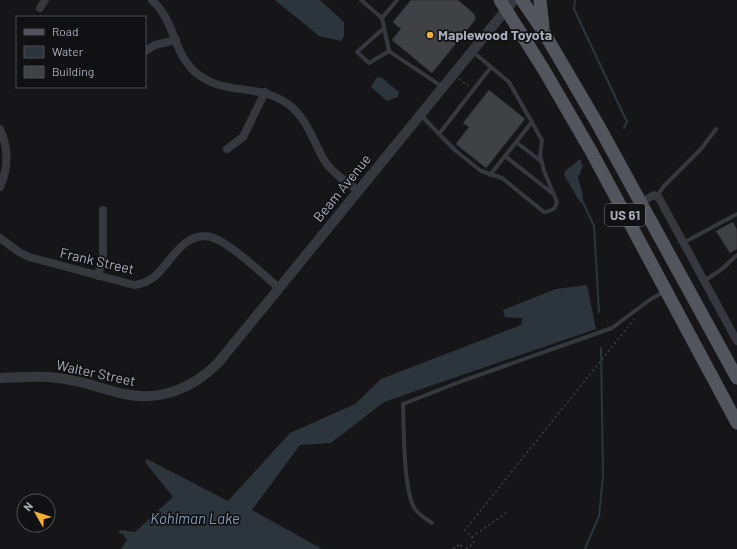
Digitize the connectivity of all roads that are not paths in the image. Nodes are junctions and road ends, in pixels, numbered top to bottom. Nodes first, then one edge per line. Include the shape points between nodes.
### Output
1 (45, 0) edge
2 (152, 0) edge
3 (361, 0) edge
4 (522, 0) edge
5 (540, 0) edge
6 (395, 1) edge
7 (507, 3) edge
8 (40, 8) dead end
9 (382, 18) junction
10 (384, 28) junction
11 (543, 31) junction
12 (176, 40) junction
13 (146, 50) edge
14 (389, 51) junction
15 (472, 52) junction
16 (491, 67) junction
17 (442, 88) junction
18 (265, 92) junction
19 (420, 115) junction
20 (532, 122) junction
21 (0, 129) edge
22 (716, 129) dead end
23 (439, 134) junction
24 (516, 142) junction
25 (227, 149) dead end
26 (505, 156) junction
27 (542, 162) junction
28 (490, 175) junction
29 (0, 187) edge
30 (358, 191) junction
31 (553, 193) junction
32 (657, 196) junction
33 (641, 202) junction
34 (103, 210) dead end
35 (737, 214) edge
36 (0, 238) edge
37 (683, 243) junction
38 (737, 255) edge
39 (98, 276) junction
40 (704, 281) junction
41 (279, 288) junction
42 (666, 291) junction
43 (736, 336) edge
44 (0, 378) edge
45 (737, 378) edge
46 (186, 388) joint
47 (737, 423) edge
48 (432, 523) dead end

1 - 8 street
2 - 12 street via 167,17
3 - 9 lane
4 - 11 main road, US 61
5 - 11 main road
6 - 9 lane
7 - 15 street, Beam Avenue
7 - 42 main road, US 61
9 - 10 lane
10 - 14 lane
10 - 14 lane via 358,52 369,63
11 - 33 main road, US 61
12 - 13 street via 155,45
12 - 18 street via 188,64 203,77 221,86
14 - 17 lane via 412,68 423,72
15 - 16 lane
15 - 17 street, Beam Avenue
16 - 20 lane via 508,82
16 - 23 lane
17 - 19 street, Beam Avenue
18 - 25 street via 242,137
18 - 30 street via 279,98 299,114 329,167
19 - 23 lane
19 - 30 street, Beam Avenue
20 - 24 lane
20 - 27 lane via 542,140
21 - 29 street via 7,157
22 - 32 lane
23 - 28 lane via 466,159
24 - 26 lane
24 - 27 lane
26 - 28 lane
26 - 31 lane
27 - 31 lane
28 - 31 lane via 502,178 544,212 556,206
30 - 41 street, Beam Avenue
32 - 33 street via 651,196
32 - 37 street
33 - 45 main road, US 61
34 - 39 street via 103,254
35 - 37 lane
36 - 39 street, Frank Street via 30,257
37 - 40 street
38 - 40 lane
39 - 41 street, Frank Street via 134,284 148,281 160,273 183,244 195,237 210,237 224,243
40 - 43 street
41 - 46 street, Beam Avenue via 218,363
42 - 47 main road, US 61
42 - 48 lane via 612,328 403,404 410,493 414,508
44 - 46 street, Walter Street via 30,376 69,379 136,396 161,395

